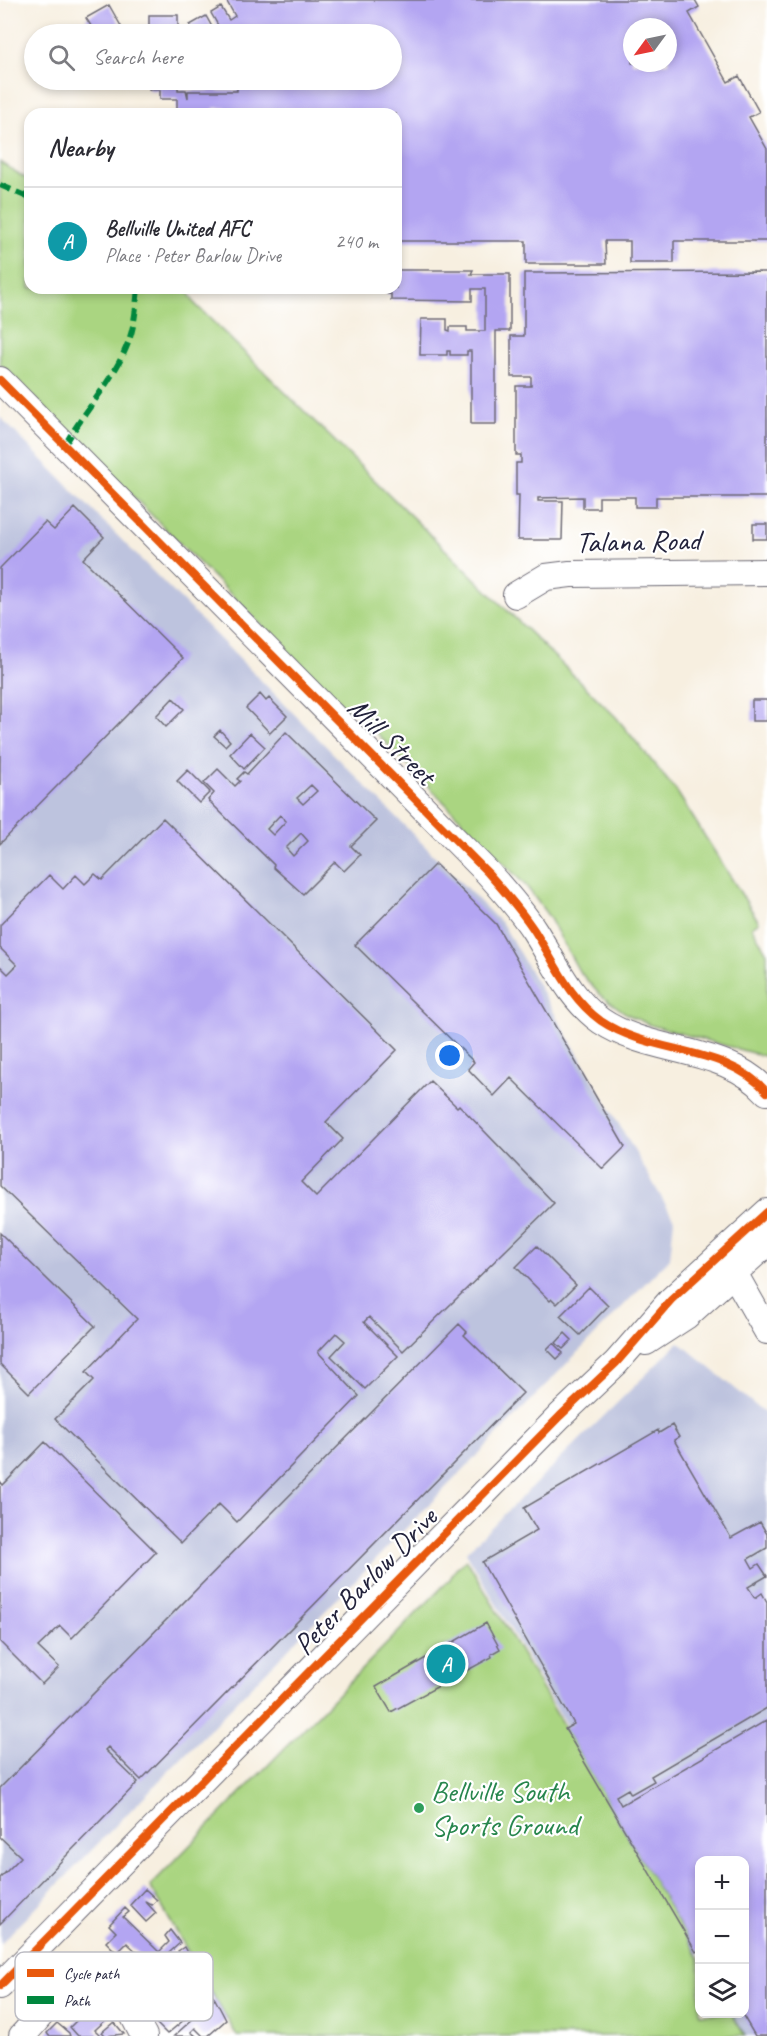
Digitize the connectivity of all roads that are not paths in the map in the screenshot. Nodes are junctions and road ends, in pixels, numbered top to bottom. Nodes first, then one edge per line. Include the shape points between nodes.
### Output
1 (0, 380) edge
2 (767, 572) edge
3 (516, 595) dead end
4 (767, 1092) edge
5 (767, 1212) edge
6 (767, 1243) edge
7 (734, 1273) junction
8 (767, 1331) edge
9 (616, 1363) junction
10 (33, 1952) edge
11 (15, 1971) edge
12 (0, 1986) edge
13 (36, 2021) edge
14 (135, 2021) edge
15 (22, 2036) edge
16 (144, 2036) edge

1 - 4 street, Mill Street via 488,873 528,921 581,1004 618,1031 714,1059 742,1072
2 - 3 street, Talana Road via 570,574 546,577
5 - 9 street, Peter Barlow Drive via 672,1300
6 - 7 street, Peter Barlow Drive
7 - 8 street
7 - 9 street, Peter Barlow Drive via 686,1316
9 - 10 street, Peter Barlow Drive
11 - 12 street, Peter Barlow Drive
13 - 15 street
14 - 16 street

